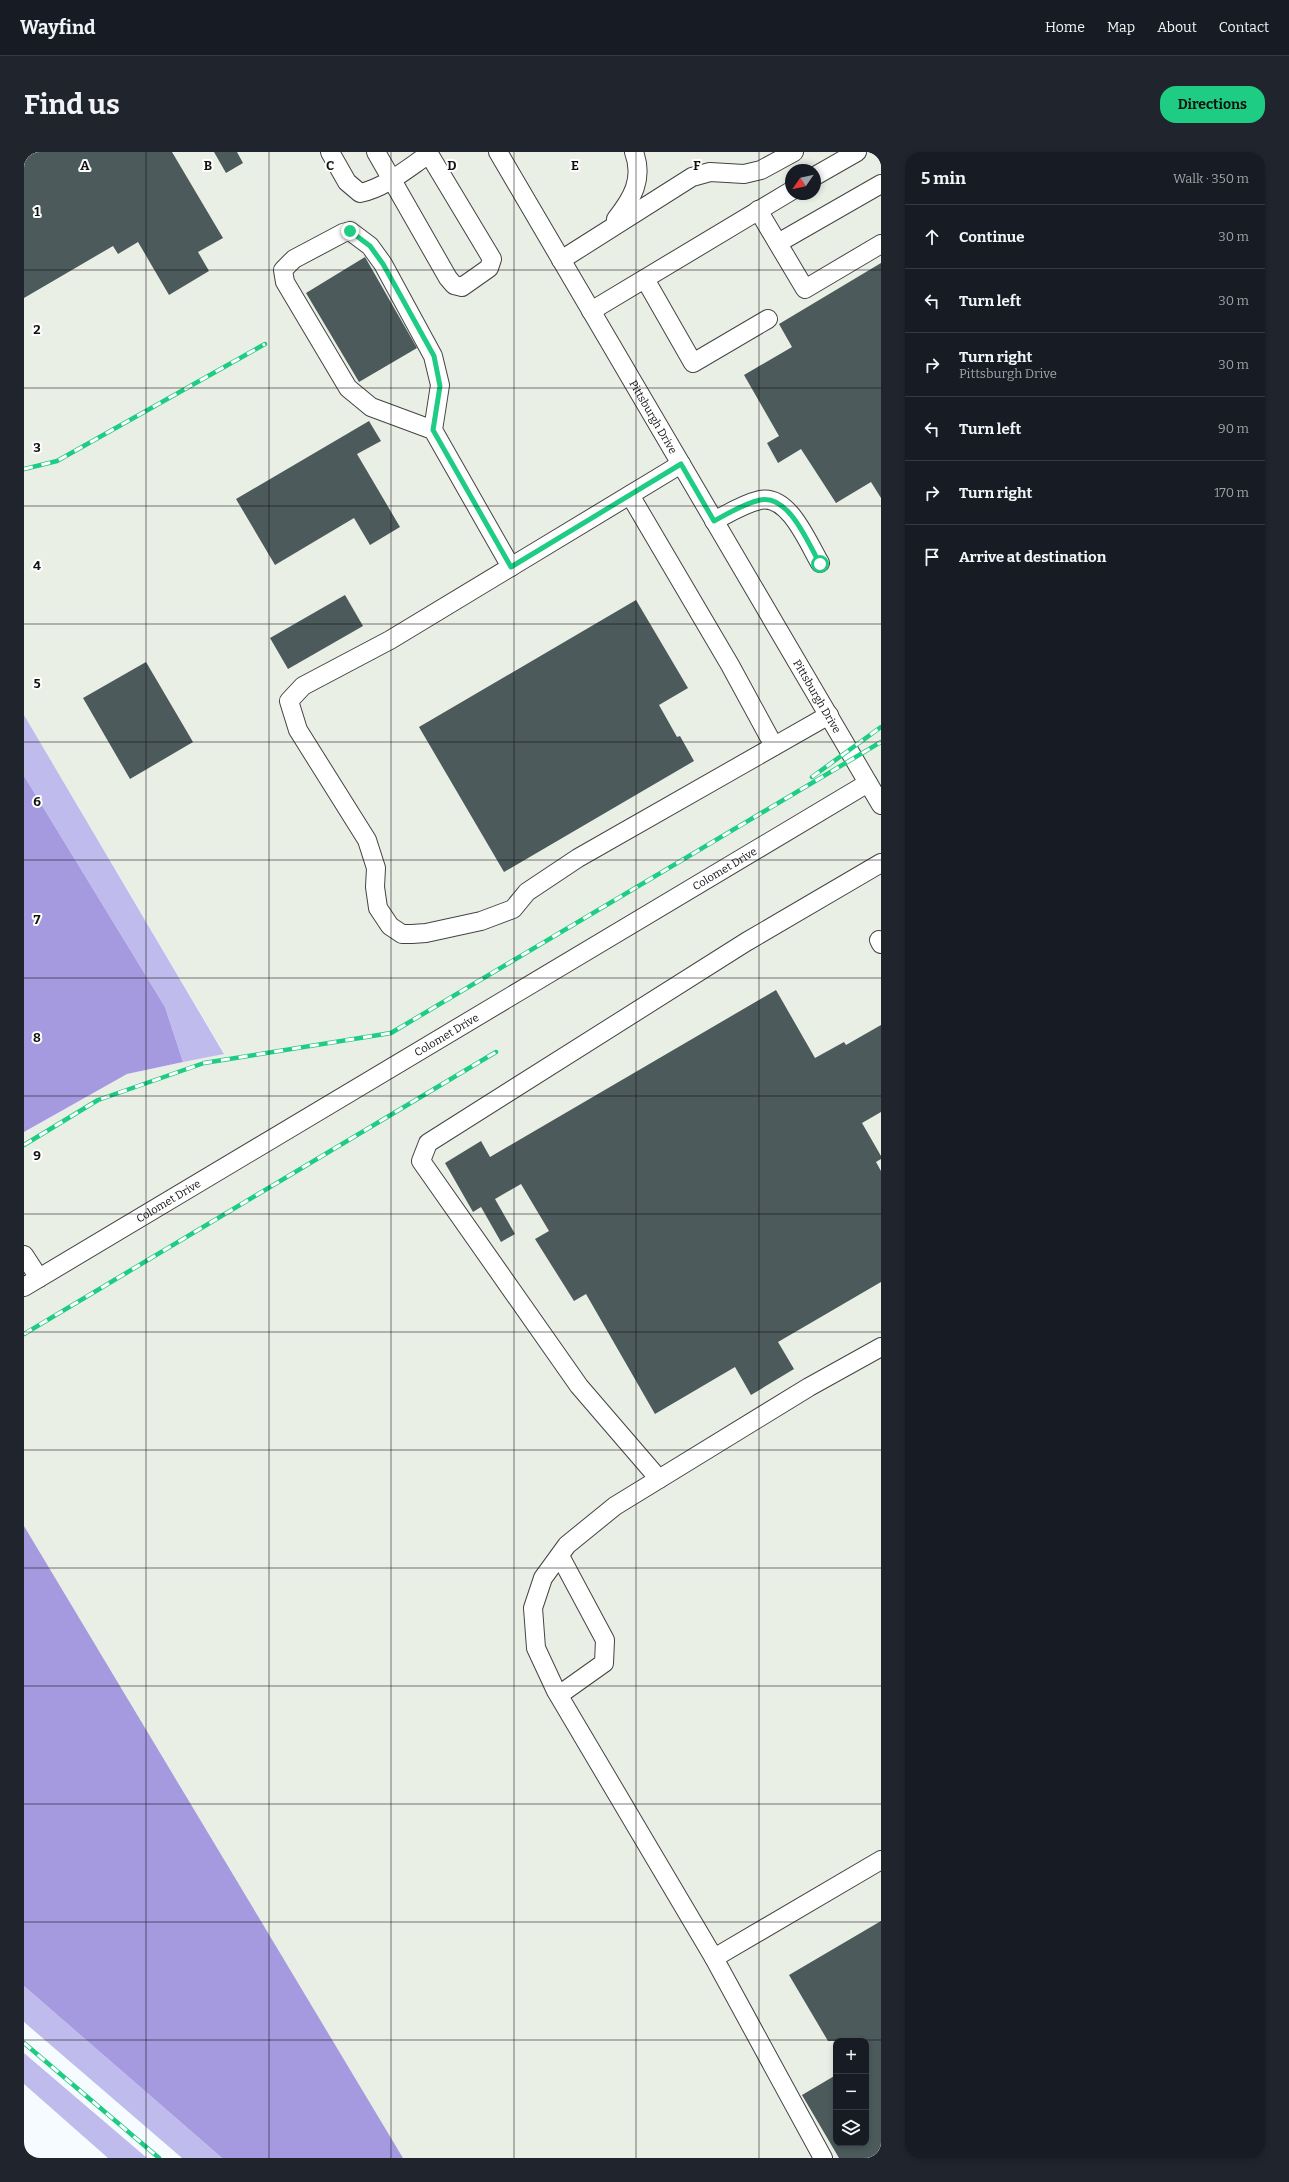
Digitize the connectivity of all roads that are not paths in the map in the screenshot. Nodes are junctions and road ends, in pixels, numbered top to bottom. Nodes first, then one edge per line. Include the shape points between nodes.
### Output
1 (330, 152) edge
2 (376, 152) edge
3 (498, 152) edge
4 (634, 152) edge
5 (794, 152) edge
6 (857, 152) edge
7 (430, 153) edge
8 (821, 173) edge
9 (392, 178) junction
10 (881, 184) edge
11 (785, 194) edge
12 (758, 210) junction
13 (607, 231) junction
14 (778, 243) junction
15 (881, 244) edge
16 (561, 260) junction
17 (645, 278) junction
18 (591, 311) junction
19 (768, 319) dead end
20 (433, 430) junction
21 (681, 464) junction
22 (630, 495) junction
23 (714, 521) junction
24 (820, 564) dead end
25 (511, 567) junction
26 (829, 715) junction
27 (774, 746) junction
28 (868, 783) junction
29 (881, 805) edge
30 (881, 863) edge
31 (24, 1255) edge
32 (32, 1283) edge
33 (881, 1347) edge
34 (659, 1479) junction
35 (560, 1556) junction
36 (559, 1695) junction
37 (881, 1860) edge
38 (714, 1958) junction
39 (823, 2158) edge

1 - 9 street via 347,182 360,193 373,190
2 - 9 street
3 - 16 street, Pittsburgh Drive
4 - 13 street via 638,183 629,202
5 - 13 street via 762,170 744,174 710,172 692,177
6 - 8 street
7 - 9 street
7 - 9 street via 492,259 489,268 462,287 454,286 448,278
10 - 14 street
11 - 12 street
12 - 14 street
12 - 17 street
13 - 16 street
14 - 15 street via 804,289
16 - 18 street, Pittsburgh Drive
17 - 18 street
17 - 19 street via 693,363
18 - 21 street, Pittsburgh Drive
20 - 20 street via 371,407 348,388 285,282 283,270 294,259 350,231 370,246 383,264 434,356 440,386
20 - 25 street
21 - 22 street
21 - 23 street, Pittsburgh Drive
22 - 25 street
22 - 27 street via 730,665
23 - 24 street via 747,504 762,500 777,502 790,511
23 - 26 street, Pittsburgh Drive
25 - 27 street via 390,640 303,686 289,701 298,730 367,840 376,868 378,908 390,926 402,934 426,933 481,921 513,909 527,892 578,858
26 - 27 street
26 - 28 street, Pittsburgh Drive
28 - 29 street, Pittsburgh Drive
28 - 32 street, Colomet Drive
30 - 34 street via 746,942 428,1143 421,1161 579,1386
31 - 32 street
33 - 34 street
34 - 35 street via 615,1506 567,1545
35 - 36 street via 544,1578 533,1608 536,1648
35 - 36 street via 605,1640 604,1663
36 - 38 street
37 - 38 street
38 - 39 street

